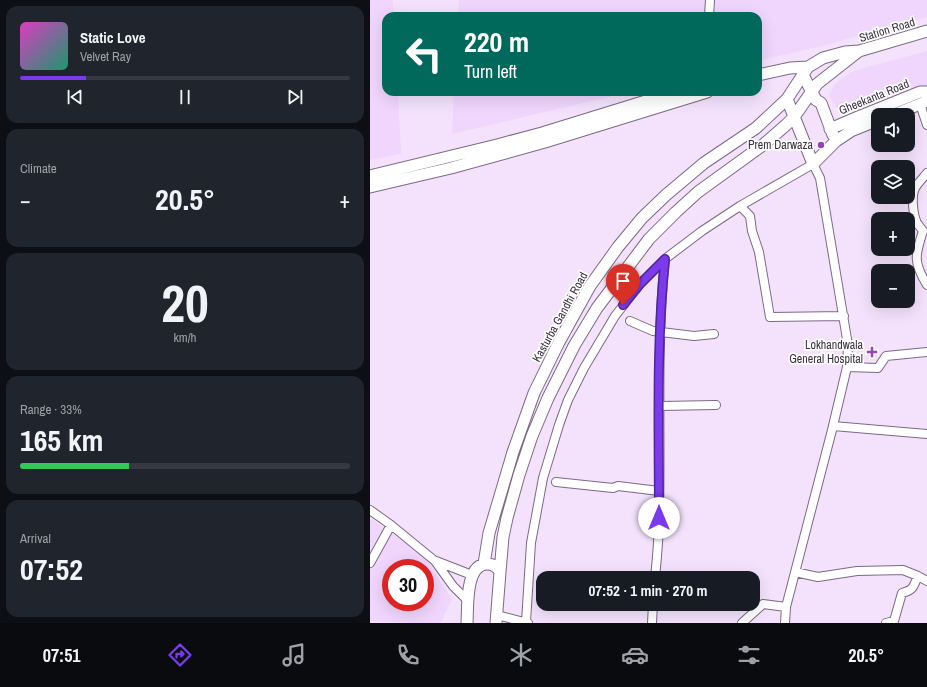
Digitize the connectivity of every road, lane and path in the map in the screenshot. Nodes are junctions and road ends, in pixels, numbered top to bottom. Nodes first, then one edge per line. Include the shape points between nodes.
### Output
1 (710, 0) edge
2 (709, 12) edge
3 (927, 32) edge
4 (859, 51) junction
5 (805, 71) junction
6 (762, 74) edge
7 (814, 88) junction
8 (927, 92) edge
9 (662, 96) edge
10 (694, 96) edge
11 (787, 99) junction
12 (924, 102) edge
13 (910, 108) edge
14 (794, 117) junction
15 (871, 123) edge
16 (927, 125) edge
17 (830, 129) junction
18 (778, 133) junction
19 (803, 140) junction
20 (836, 141) junction
21 (813, 164) junction
22 (927, 173) edge
23 (370, 176) edge
24 (370, 187) edge
25 (740, 206) junction
26 (925, 230) edge
27 (665, 259) junction
28 (927, 285) edge
29 (844, 316) junction
30 (630, 321) dead end
31 (661, 332) junction
32 (714, 334) dead end
33 (927, 352) edge
34 (847, 366) junction
35 (716, 405) dead end
36 (660, 406) junction
37 (832, 426) junction
38 (927, 434) edge
39 (556, 482) dead end
40 (659, 491) junction
41 (370, 510) edge
42 (391, 525) junction
43 (435, 561) junction
44 (370, 563) edge
45 (484, 564) junction
46 (655, 571) edge
47 (500, 572) junction
48 (795, 572) junction
49 (472, 575) junction
50 (918, 576) junction
51 (927, 581) edge
52 (468, 601) junction
53 (786, 607) junction
54 (653, 611) edge
55 (496, 619) edge
56 (467, 623) edge
57 (527, 623) edge
58 (652, 623) edge
59 (742, 623) edge
60 (784, 623) edge
61 (886, 623) edge

1 - 2 street
3 - 4 main road, Station Road
4 - 5 main road via 823,58
4 - 7 main road, Station Road
5 - 6 main road via 790,68
5 - 7 main road, Gheekanta Road
5 - 11 main road, Kasturba Gandhi Road
7 - 14 main road
7 - 17 main road, Gheekanta Road via 816,100 821,103
8 - 17 main road, Gheekanta Road via 920,92
9 - 23 main road via 535,135
10 - 24 main road via 545,142
11 - 14 main road
11 - 45 main road, Kasturba Gandhi Road via 756,128 704,162 666,195 642,218 590,286 534,393 489,533
12 - 13 main road, Gheekanta Road
12 - 16 street
14 - 18 main road
14 - 19 main road
15 - 20 main road, Gheekanta Road via 850,131
17 - 20 main road, Gheekanta Road
18 - 19 main road via 793,134
18 - 47 main road via 698,192 676,212 649,240 597,308 574,346 532,436 507,518
19 - 21 main road
20 - 21 main road
21 - 25 street
21 - 29 street via 820,178
22 - 26 street via 913,192 915,217
25 - 27 street
25 - 29 street via 750,216 770,317
26 - 28 street via 916,256 919,270
27 - 31 street
27 - 57 street via 640,284 615,316 568,400 543,478 531,543
29 - 34 street via 848,345
30 - 31 street via 653,332
31 - 32 street via 694,336
31 - 36 street
33 - 34 street via 886,356 878,368
34 - 37 street
35 - 36 street
36 - 40 street
37 - 38 street
37 - 48 street
39 - 40 street
40 - 46 street
41 - 42 street
42 - 43 street
42 - 44 street
43 - 49 street
43 - 52 street
45 - 47 main road via 494,565
45 - 49 main road
47 - 55 main road
48 - 50 street via 818,577 857,571 903,570
48 - 53 street
49 - 52 main road
50 - 51 street
50 - 61 street via 912,588 902,593 894,621
52 - 56 main road
53 - 59 street via 762,604
53 - 60 street
54 - 58 street
55 - 57 street

